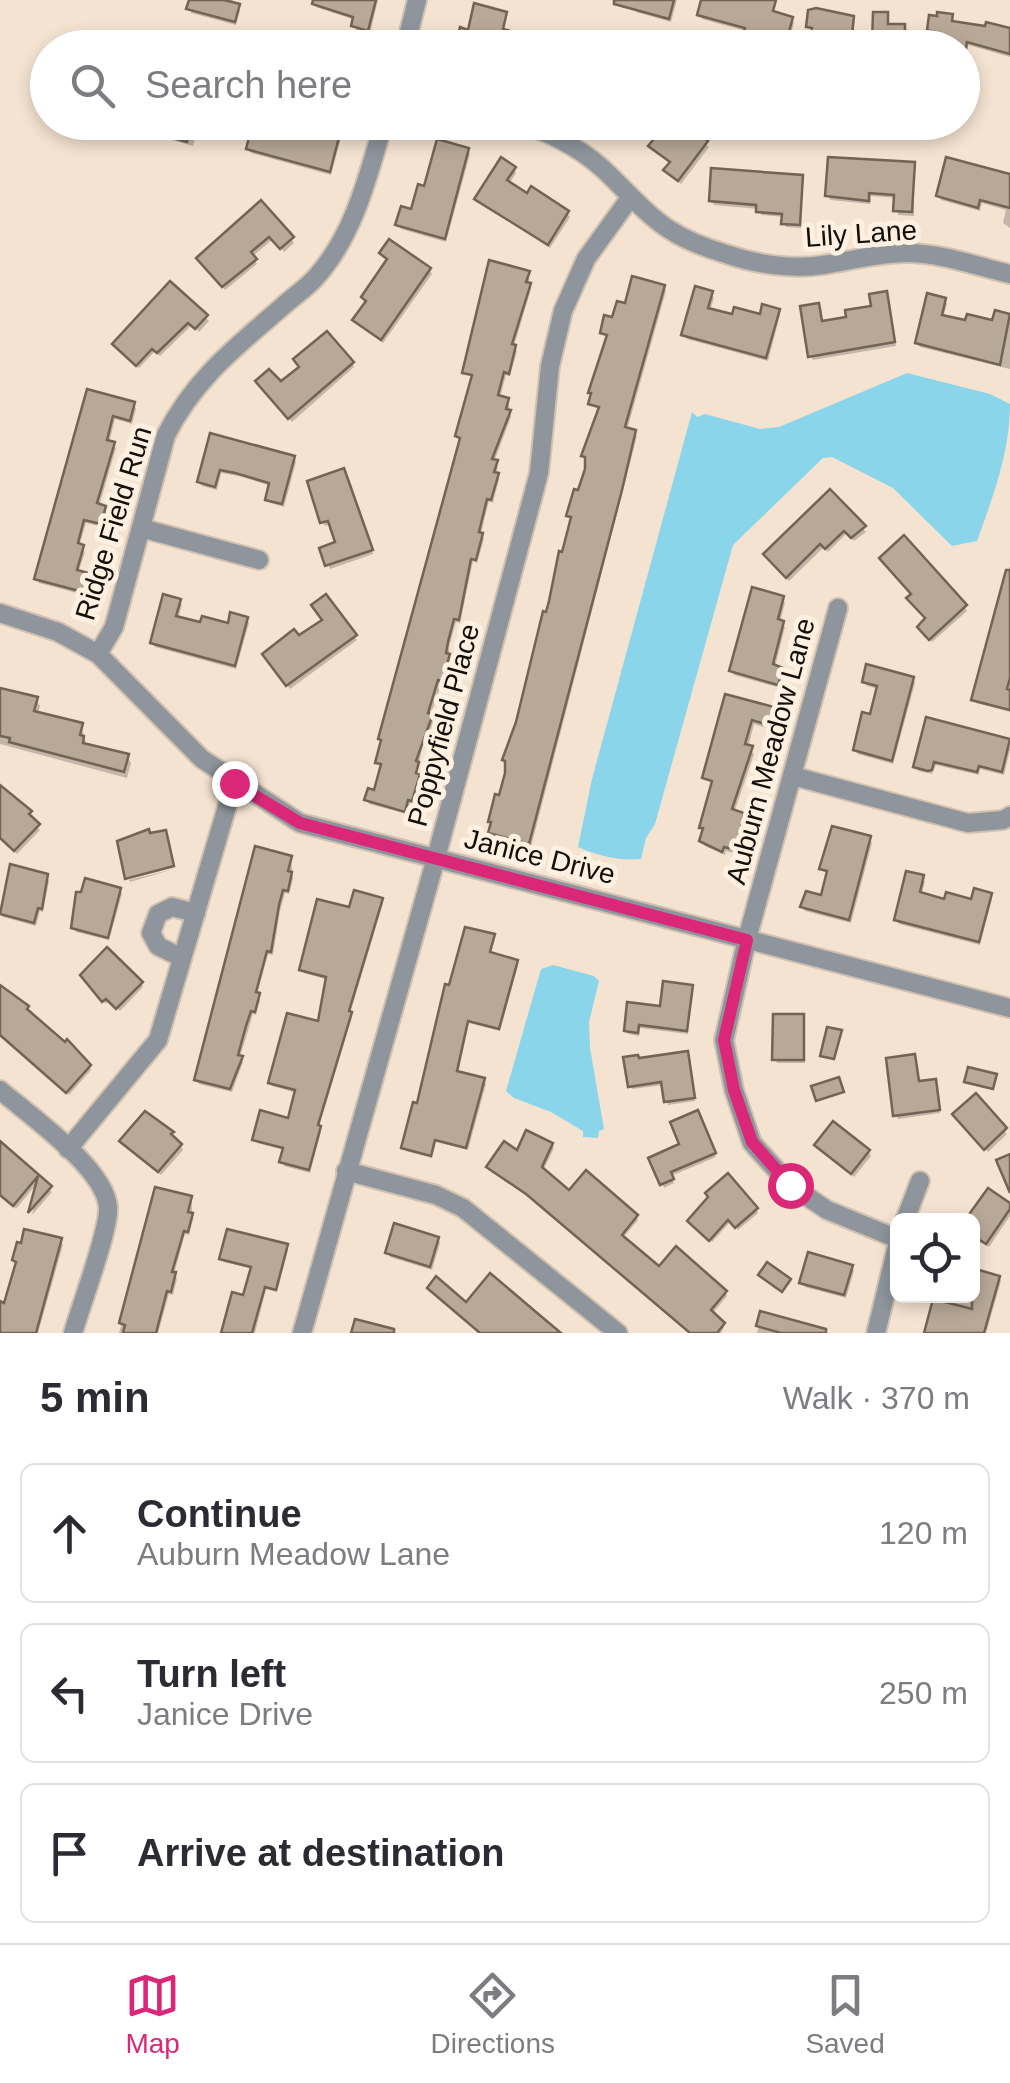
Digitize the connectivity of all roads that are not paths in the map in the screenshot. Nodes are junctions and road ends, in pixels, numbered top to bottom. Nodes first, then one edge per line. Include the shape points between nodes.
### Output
1 (416, 0) edge
2 (409, 30) edge
3 (378, 140) edge
4 (560, 140) edge
5 (630, 198) junction
6 (1010, 274) edge
7 (141, 528) junction
8 (259, 560) dead end
9 (838, 608) dead end
10 (0, 613) edge
11 (98, 654) junction
12 (792, 776) junction
13 (234, 783) junction
14 (1010, 816) edge
15 (436, 858) junction
16 (196, 913) junction
17 (747, 940) junction
18 (182, 958) junction
19 (1010, 1008) edge
20 (0, 1090) edge
21 (68, 1149) junction
22 (346, 1171) junction
23 (920, 1181) dead end
24 (908, 1213) edge
25 (890, 1238) edge
26 (890, 1274) edge
27 (72, 1333) edge
28 (302, 1333) edge
29 (618, 1333) edge
30 (876, 1333) edge

1 - 2 street
3 - 7 street, Ridge Field Run via 344,237 317,276 186,398 166,435
4 - 5 street, Lily Lane via 602,167
5 - 6 street, Lily Lane via 669,229 748,261 822,266 909,253
5 - 15 street, Poppyfield Place via 586,259 562,311 539,473
7 - 8 street
7 - 11 street, Ridge Field Run via 114,627
9 - 12 street, Auburn Meadow Lane
10 - 11 street, Janice Drive
11 - 13 street, Janice Drive
12 - 14 street via 968,823
12 - 17 street, Auburn Meadow Lane
13 - 15 street, Janice Drive via 300,823
13 - 16 street
15 - 17 street, Janice Drive
15 - 22 street, Poppyfield Place
16 - 18 street
16 - 18 street via 172,907 158,914 152,933 158,946
17 - 19 street, Janice Drive
17 - 25 street, Auburn Meadow Lane via 724,1040 752,1142 790,1185 826,1210
18 - 21 street via 158,1040
20 - 21 street
21 - 27 street via 100,1185 108,1208
22 - 28 street, Poppyfield Place
22 - 29 street via 462,1208
23 - 24 street
26 - 30 street

